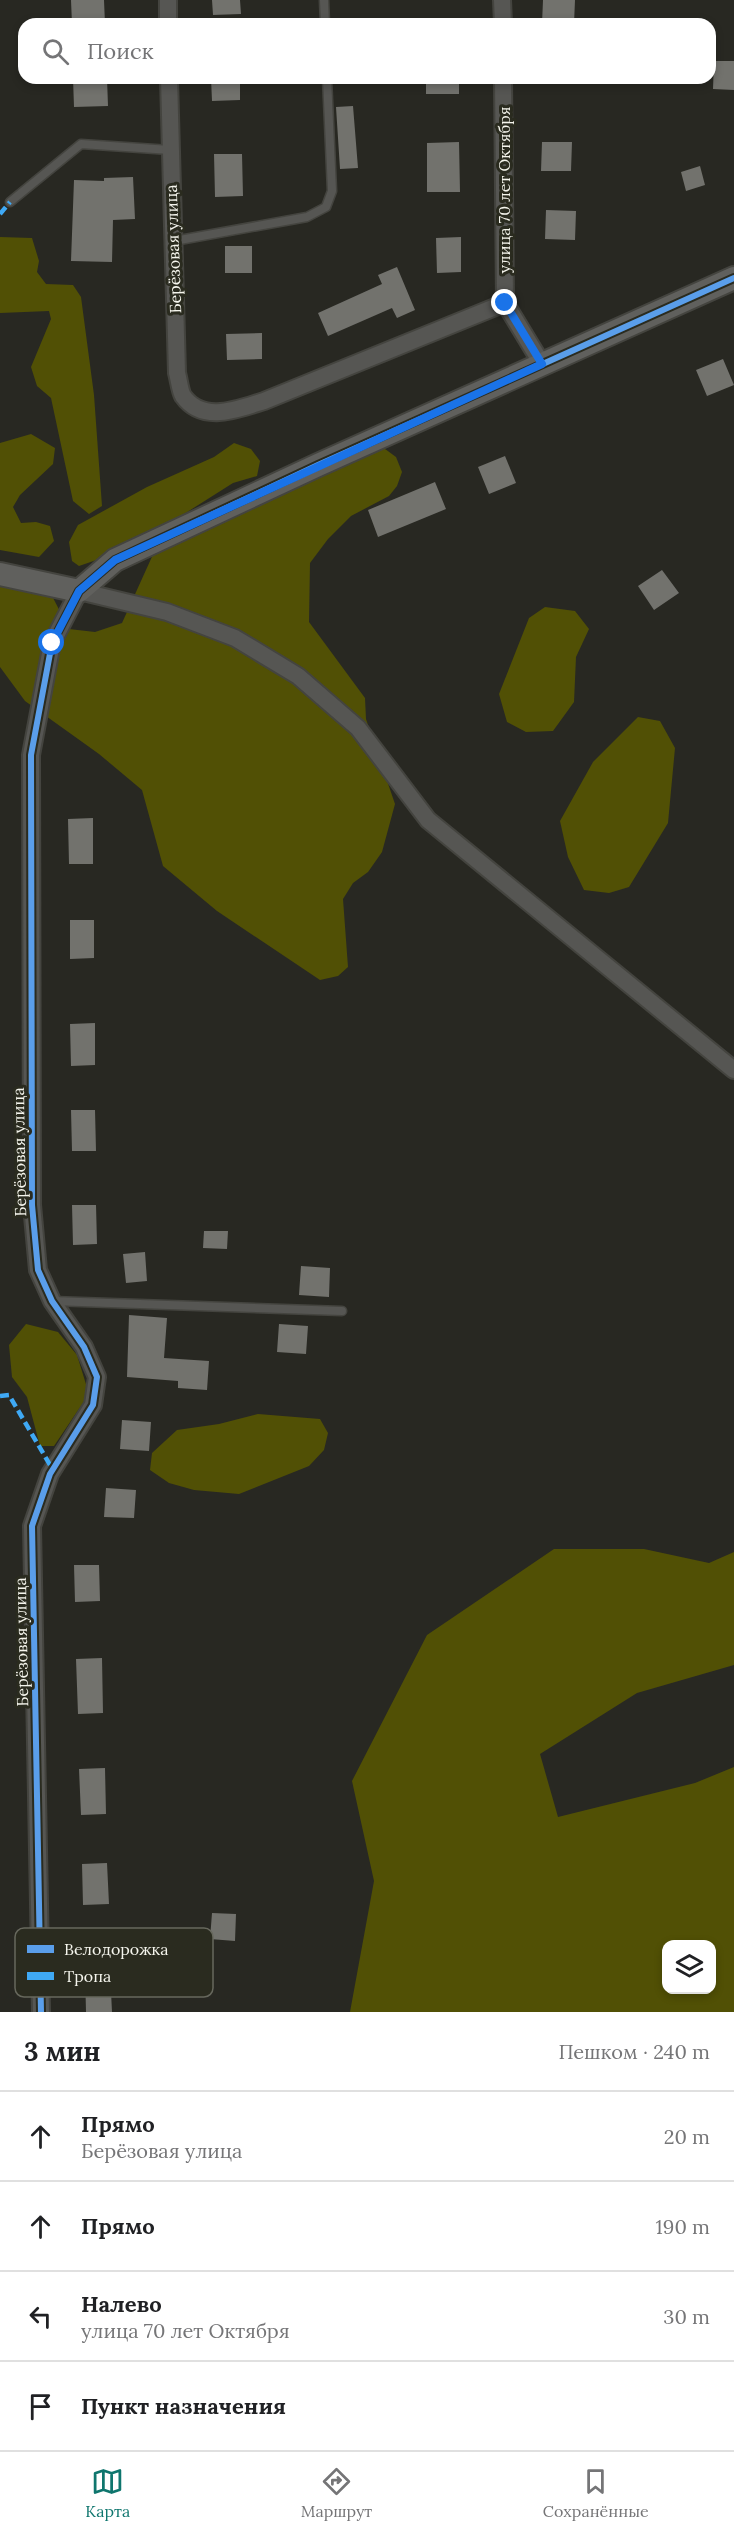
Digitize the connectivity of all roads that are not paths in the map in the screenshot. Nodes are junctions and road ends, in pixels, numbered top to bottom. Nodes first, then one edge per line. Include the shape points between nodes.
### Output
1 (168, 0) edge
2 (324, 0) edge
3 (502, 0) edge
4 (168, 18) edge
5 (325, 18) edge
6 (502, 18) edge
7 (169, 84) edge
8 (327, 84) edge
9 (503, 84) edge
10 (170, 150) junction
11 (10, 202) dead end
12 (174, 241) junction
13 (734, 279) edge
14 (505, 303) junction
15 (542, 364) junction
16 (0, 574) edge
17 (79, 591) junction
18 (734, 1070) edge
19 (52, 1300) junction
20 (342, 1311) dead end
21 (39, 1928) edge
22 (41, 1997) edge
23 (41, 2012) edge

1 - 4 street
2 - 5 lane
3 - 6 street
7 - 10 street, Берёзовая улица
8 - 12 lane via 332,191 326,207 307,217
9 - 14 street, улица 70 лет Октября
10 - 11 lane via 81,144
10 - 12 street, Берёзовая улица
12 - 14 street, Берёзовая улица via 177,373 183,396 200,411 223,413 264,401
13 - 15 street
14 - 15 street
15 - 17 street via 115,560
16 - 17 street
17 - 18 street via 167,612 235,638 298,676 358,728 428,820
17 - 19 street, Берёзовая улица via 52,643 31,755 32,1205 38,1270
19 - 20 lane
19 - 21 street, Берёзовая улица via 84,1347 97,1377 93,1405 50,1474 32,1526
22 - 23 street, Берёзовая улица

